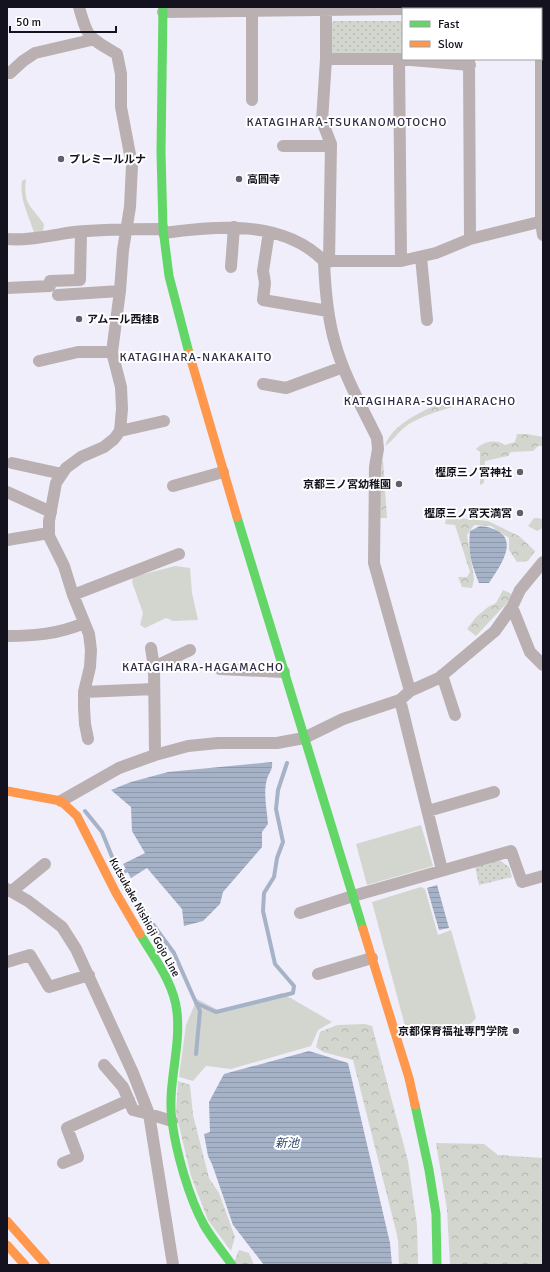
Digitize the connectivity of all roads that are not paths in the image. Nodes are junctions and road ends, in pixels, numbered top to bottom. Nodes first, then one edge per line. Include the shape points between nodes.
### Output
1 (79, 7) edge
2 (326, 8) edge
3 (397, 8) edge
4 (163, 9) edge
5 (252, 9) edge
6 (91, 40) junction
7 (326, 59) junction
8 (399, 59) junction
9 (402, 59) edge
10 (422, 60) edge
11 (541, 60) edge
12 (469, 62) edge
13 (7, 73) edge
14 (252, 100) dead end
15 (283, 146) dead end
16 (331, 146) junction
17 (542, 222) edge
18 (234, 227) junction
19 (128, 228) junction
20 (164, 231) junction
21 (81, 232) junction
22 (269, 232) junction
23 (543, 235) edge
24 (7, 239) edge
25 (470, 239) junction
26 (420, 257) junction
27 (327, 261) junction
28 (401, 261) junction
29 (231, 267) dead end
30 (7, 288) edge
31 (120, 291) junction
32 (58, 295) dead end
33 (328, 311) junction
34 (427, 320) dead end
35 (112, 352) junction
36 (39, 361) dead end
37 (343, 366) junction
38 (270, 381) dead end
39 (164, 421) dead end
40 (120, 431) junction
41 (12, 463) dead end
42 (223, 472) junction
43 (62, 474) junction
44 (173, 486) dead end
45 (7, 492) edge
46 (51, 512) junction
47 (49, 533) junction
48 (7, 540) edge
49 (179, 554) dead end
50 (543, 562) edge
51 (73, 595) junction
52 (512, 608) junction
53 (84, 623) junction
54 (7, 636) edge
55 (151, 648) dead end
56 (190, 650) dead end
57 (543, 665) edge
58 (154, 666) junction
59 (220, 669) dead end
60 (284, 672) junction
61 (442, 675) junction
62 (154, 689) junction
63 (410, 691) junction
64 (84, 692) junction
65 (400, 700) junction
66 (456, 715) dead end
67 (304, 738) junction
68 (88, 739) dead end
69 (155, 755) junction
70 (7, 791) edge
71 (494, 792) dead end
72 (61, 801) junction
73 (428, 811) junction
74 (45, 864) dead end
75 (442, 870) junction
76 (543, 876) edge
77 (10, 890) edge
78 (353, 896) junction
79 (300, 913) dead end
80 (372, 958) junction
81 (7, 962) edge
82 (318, 974) dead end
83 (89, 975) junction
84 (104, 1065) dead end
85 (129, 1100) junction
86 (149, 1114) junction
87 (172, 1121) junction
88 (63, 1163) dead end
89 (7, 1221) edge
90 (7, 1245) edge
91 (25, 1265) edge
92 (46, 1265) edge
93 (173, 1265) edge
94 (232, 1265) edge
95 (437, 1265) edge

1 - 6 street
2 - 3 street
2 - 5 street
2 - 7 street
4 - 5 street
4 - 20 main road via 161,152
5 - 14 street
6 - 13 street via 35,53
6 - 19 street via 116,54 121,74 121,107 132,165
7 - 8 street
7 - 16 street via 322,121
8 - 9 street
8 - 28 street
10 - 12 street
11 - 17 street
12 - 25 street
15 - 16 street
16 - 27 street
17 - 23 street
17 - 25 street
18 - 20 street
18 - 22 street
18 - 29 street
19 - 20 street
19 - 21 street
19 - 31 street via 123,250
20 - 42 main road via 169,276 179,318
21 - 24 street via 19,240
21 - 30 street via 80,280 50,281 50,286
22 - 27 street via 297,241
22 - 33 street via 263,271 263,300
25 - 26 street
26 - 28 street
26 - 34 street
27 - 28 street
27 - 33 street
31 - 32 street
31 - 35 street
33 - 37 street
35 - 36 street via 78,352
35 - 40 street via 121,387
37 - 38 street via 286,388
37 - 63 street via 377,438 374,563
39 - 40 street
40 - 43 street via 114,440 81,457
41 - 43 street
42 - 44 street
42 - 60 main road
43 - 46 street via 56,482
45 - 46 street
46 - 47 street
47 - 48 street
47 - 51 street via 64,566
49 - 51 street
50 - 52 street via 520,590
51 - 53 street
52 - 57 street via 530,652
52 - 61 street via 495,631
53 - 54 street via 70,630 40,636
53 - 64 street via 89,634 91,650
55 - 58 street
56 - 58 street
58 - 62 street
59 - 60 street
60 - 67 main road
61 - 63 street
61 - 66 street
62 - 64 street
62 - 69 street
63 - 65 street
64 - 68 street
65 - 67 street via 343,719
65 - 73 street
67 - 69 street via 277,743 188,746
67 - 78 main road
69 - 72 street via 119,768
70 - 72 main road
71 - 73 street
72 - 87 main road, Kutsukake Nishioji Gojo Line via 77,816 116,893 169,983 178,1012 178,1042 171,1091
73 - 75 street
74 - 77 street
75 - 76 street via 511,851 522,882
75 - 78 street
77 - 83 street via 62,927
78 - 79 street
78 - 80 main road
80 - 82 street
80 - 95 main road via 408,1078 429,1170 436,1214
81 - 83 street via 30,955 49,987
83 - 86 street
84 - 85 street via 123,1087
85 - 86 street via 133,1110
85 - 88 street via 68,1128 78,1157
86 - 87 street
86 - 93 street
87 - 94 main road, Kutsukake Nishioji Gojo Line via 187,1184 204,1225
89 - 92 main road
90 - 91 main road

